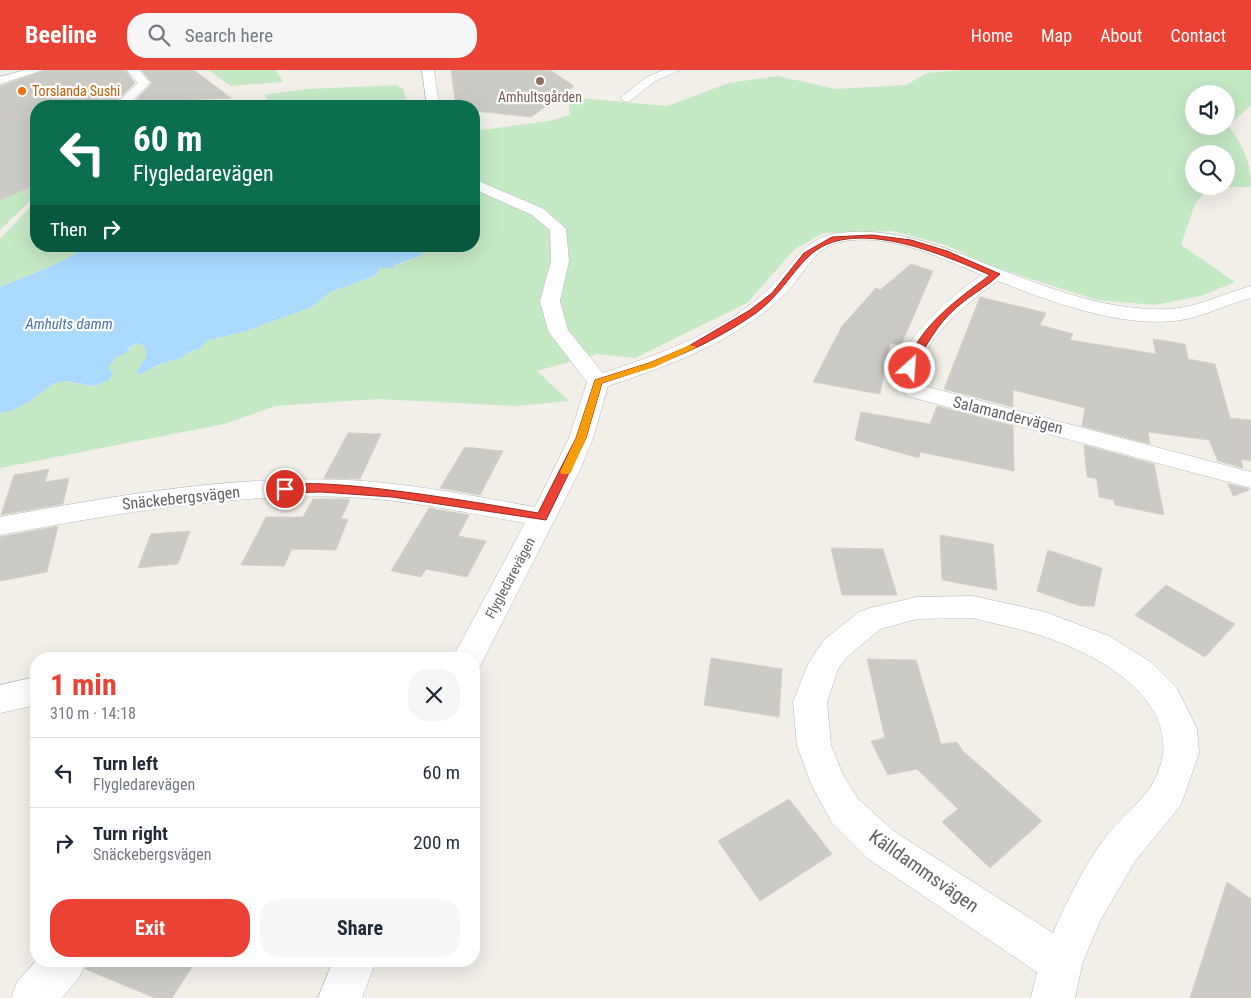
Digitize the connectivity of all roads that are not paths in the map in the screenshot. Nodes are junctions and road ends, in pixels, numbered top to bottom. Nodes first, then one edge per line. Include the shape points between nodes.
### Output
1 (37, 70) edge
2 (133, 70) edge
3 (428, 70) edge
4 (674, 70) edge
5 (0, 81) edge
6 (626, 98) dead end
7 (126, 100) edge
8 (433, 100) edge
9 (480, 187) edge
10 (996, 274) junction
11 (1251, 292) edge
12 (598, 382) junction
13 (1251, 480) edge
14 (542, 517) junction
15 (0, 526) edge
16 (472, 652) edge
17 (30, 692) edge
18 (0, 699) edge
19 (60, 967) edge
20 (353, 967) edge
21 (1057, 980) edge
22 (33, 998) edge
23 (340, 998) edge

1 - 5 street
2 - 7 street via 144,83
3 - 8 street
4 - 6 street via 651,79
9 - 12 street via 538,212 558,229 560,261 550,301 558,331
10 - 11 street via 1083,305 1162,315 1188,313
10 - 12 street via 908,241 872,237 834,239 806,255 775,294 753,311 690,348 652,365
10 - 13 street, Salamandervägen via 953,306 913,357 907,378 915,391
12 - 14 street, Flygledarevägen via 581,438
14 - 15 street, Snäckebergsvägen via 392,493 321,488 170,497
14 - 16 street, Flygledarevägen
17 - 18 street
19 - 22 street
20 - 23 street
21 - 21 street, Källdammsvägen via 881,845 845,811 829,784 814,744 810,702 824,664 834,650 870,620 917,608 973,607 1045,624 1098,645 1140,671 1164,697 1180,729 1181,753 1168,793 1121,848 1086,908

